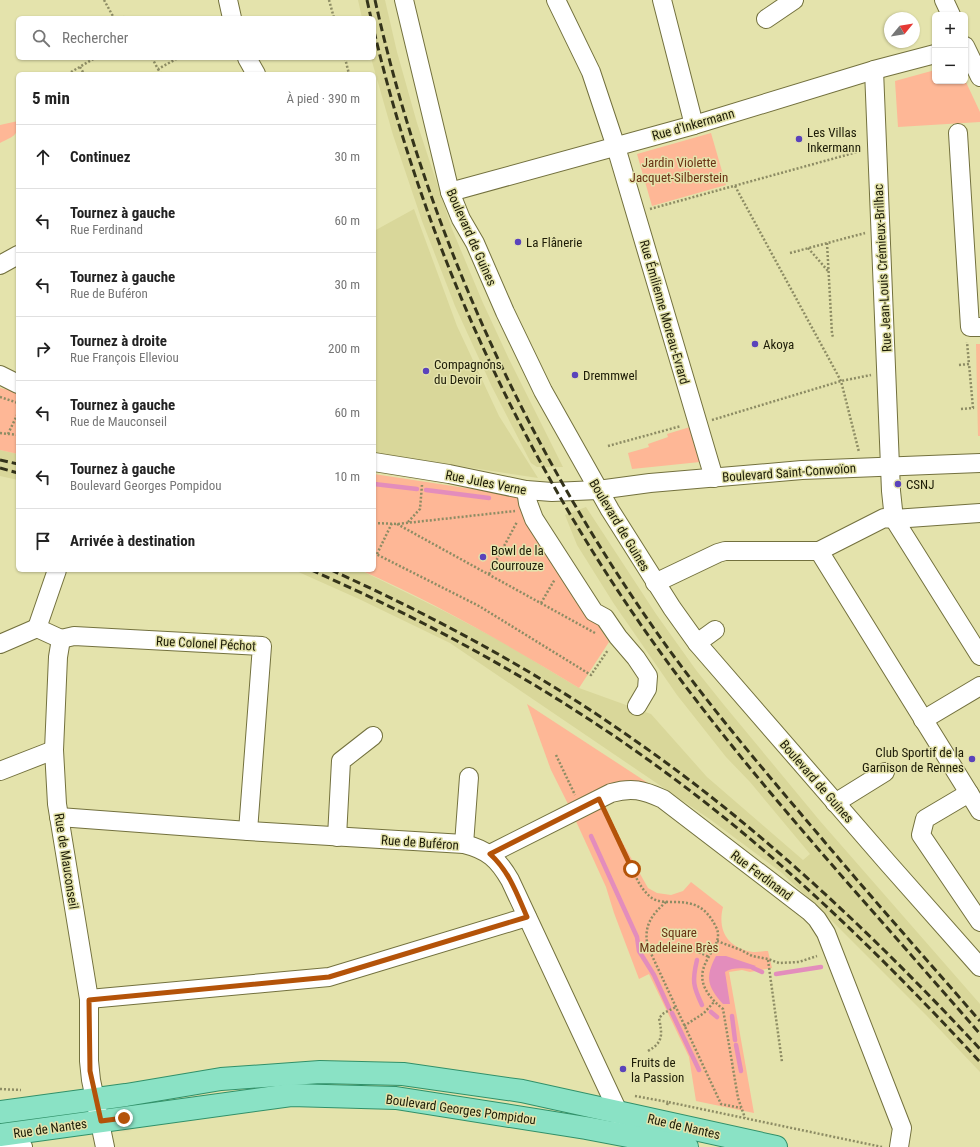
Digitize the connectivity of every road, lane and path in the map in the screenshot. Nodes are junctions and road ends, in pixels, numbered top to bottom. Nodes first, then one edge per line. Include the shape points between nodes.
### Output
1 (104, 0) edge
2 (228, 0) edge
3 (329, 0) edge
4 (404, 0) edge
5 (556, 0) edge
6 (662, 0) edge
7 (794, 0) edge
8 (944, 0) edge
9 (950, 12) edge
10 (113, 16) edge
11 (232, 16) edge
12 (333, 16) edge
13 (766, 19) dead end
14 (980, 42) edge
15 (968, 44) edge
16 (966, 48) edge
17 (932, 55) edge
18 (92, 60) edge
19 (153, 60) edge
20 (174, 60) edge
21 (248, 60) edge
22 (346, 60) edge
23 (80, 67) junction
24 (158, 69) junction
25 (874, 70) junction
26 (71, 72) dead end
27 (83, 72) edge
28 (160, 72) edge
29 (255, 72) edge
30 (348, 72) edge
31 (980, 77) edge
32 (694, 124) junction
33 (958, 133) dead end
34 (877, 146) junction
35 (616, 147) junction
36 (735, 186) junction
37 (450, 192) junction
38 (636, 213) junction
39 (880, 228) junction
40 (828, 243) junction
41 (808, 248) junction
42 (790, 253) dead end
43 (16, 256) edge
44 (0, 265) edge
45 (829, 272) junction
46 (975, 309) edge
47 (980, 327) edge
48 (833, 337) dead end
49 (969, 364) dead end
50 (887, 371) junction
51 (0, 375) edge
52 (841, 381) junction
53 (16, 383) edge
54 (0, 397) edge
55 (16, 402) edge
56 (961, 409) dead end
57 (16, 417) edge
58 (698, 423) junction
59 (0, 433) edge
60 (8, 434) junction
61 (16, 435) edge
62 (608, 446) dead end
63 (376, 462) edge
64 (980, 463) edge
65 (891, 466) junction
66 (862, 467) junction
67 (714, 478) junction
68 (422, 485) dead end
69 (598, 490) junction
70 (527, 496) junction
71 (980, 512) edge
72 (894, 519) junction
73 (408, 522) junction
74 (376, 523) edge
75 (392, 524) junction
76 (397, 524) junction
77 (514, 528) dead end
78 (819, 551) junction
79 (377, 554) joint
80 (56, 572) edge
81 (488, 574) junction
82 (555, 579) dead end
83 (656, 582) junction
84 (541, 603) junction
85 (37, 628) junction
86 (714, 630) dead end
87 (61, 639) junction
88 (615, 640) junction
89 (698, 643) junction
90 (0, 644) edge
91 (980, 656) edge
92 (980, 686) edge
93 (637, 706) dead end
94 (923, 720) junction
95 (373, 736) dead end
96 (54, 750) junction
97 (556, 755) dead end
98 (0, 771) edge
99 (885, 772) dead end
100 (469, 777) dead end
101 (969, 793) junction
102 (599, 799) junction
103 (835, 803) junction
104 (582, 808) junction
105 (980, 811) edge
106 (59, 817) junction
107 (248, 831) junction
108 (337, 837) junction
109 (464, 844) junction
110 (490, 854) junction
111 (666, 902) junction
112 (527, 917) junction
113 (980, 922) edge
114 (717, 941) junction
115 (648, 947) junction
116 (833, 949) junction
117 (708, 957) junction
118 (768, 959) junction
119 (980, 967) edge
120 (89, 1000) junction
121 (714, 1002) junction
122 (676, 1007) junction
123 (684, 1026) junction
124 (648, 1051) dead end
125 (782, 1062) dead end
126 (96, 1099) junction
127 (742, 1108) junction
128 (5, 1109) edge
129 (618, 1112) junction
130 (746, 1118) junction
131 (101, 1121) junction
132 (664, 1122) junction
133 (0, 1135) edge
134 (0, 1140) edge
135 (630, 1141) edge
136 (23, 1147) edge
137 (105, 1147) edge
138 (687, 1147) edge
139 (776, 1147) edge
140 (882, 1147) edge
141 (899, 1147) edge

1 - 10 path
2 - 11 street
3 - 12 path
4 - 37 street, Boulevard de Guines
5 - 35 street, Rue Émilienne Moreau-Evrard via 591,72
6 - 32 street
7 - 13 street
8 - 9 street
14 - 15 street
16 - 31 street
17 - 25 street, Rue d'Inkermann
18 - 23 path
19 - 24 path
20 - 24 path
21 - 29 street
22 - 30 path
23 - 26 path
23 - 27 path
24 - 28 path
25 - 32 street, Rue d'Inkermann
25 - 34 street, Rue Jean-Louis Crémieux-Brilhac
32 - 35 street, Rue d'Inkermann
33 - 46 street
34 - 36 path
34 - 39 street, Rue Jean-Louis Crémieux-Brilhac
35 - 37 street, Rue d'Inkermann
35 - 38 street, Rue Émilienne Moreau-Evrard
36 - 38 path
36 - 52 path
37 - 69 street, Boulevard de Guines via 543,390
38 - 58 street, Rue Émilienne Moreau-Evrard
39 - 40 path
39 - 50 street, Rue Jean-Louis Crémieux-Brilhac
40 - 41 path
40 - 45 path
41 - 42 path
41 - 45 path
43 - 44 street
45 - 48 path
46 - 47 street via 970,327
49 - 56 path via 973,408
50 - 52 path
50 - 65 street, Rue Jean-Louis Crémieux-Brilhac
51 - 53 street
52 - 58 path
52 - 66 path
54 - 55 path
57 - 60 path
58 - 62 path
58 - 67 street, Rue Émilienne Moreau-Evrard
59 - 60 path
60 - 61 path
63 - 70 street, Rue Jules Verne via 449,474
64 - 65 street, Boulevard Saint-Conwoïon
65 - 66 street, Boulevard Saint-Conwoïon
65 - 72 street, Rue Jean-Louis Crémieux-Brilhac
66 - 67 street, Boulevard Saint-Conwoïon
67 - 69 street, Boulevard Saint-Conwoïon
68 - 73 path via 420,509
69 - 70 street, Rue Jules Verne
69 - 83 street, Boulevard de Guines
70 - 73 path via 524,510
70 - 88 street via 534,519 594,612 605,618
71 - 72 street
72 - 78 street via 884,518
72 - 91 street
73 - 76 path
74 - 75 path
75 - 76 path
75 - 79 path
76 - 81 path
77 - 81 path
78 - 83 street via 725,551
78 - 94 street
79 - 88 path via 479,606 591,675
80 - 85 street
81 - 84 path
82 - 84 path
83 - 89 street, Boulevard de Guines
84 - 88 path
85 - 87 street
85 - 90 street
86 - 89 street
87 - 96 street, Rue de Mauconseil
87 - 107 street, Rue Colonel Péchot via 74,636 262,646
88 - 93 street via 636,658 648,676 647,689
89 - 103 street, Boulevard de Guines
92 - 94 street
94 - 101 street
95 - 108 street via 341,761
96 - 98 street
96 - 106 street, Rue de Mauconseil
97 - 104 path
99 - 103 street
100 - 109 street
101 - 105 street
101 - 113 street via 925,819 921,835
102 - 104 street, Rue Ferdinand
102 - 111 path via 639,884 654,899
102 - 116 street, Rue Ferdinand via 611,793 631,789 642,790 663,799 809,911 822,925
103 - 119 street, Boulevard de Guines
104 - 110 street, Rue Ferdinand
106 - 107 street, Rue de Buféron
106 - 120 street, Rue de Mauconseil
107 - 108 street, Rue de Buféron
108 - 109 street, Rue de Buféron
109 - 110 street, Rue de Buféron
110 - 112 street, Rue de Buféron via 505,871
111 - 114 path via 690,903 702,907 718,929
111 - 115 path via 651,917 646,938
112 - 120 street via 329,977
112 - 129 street, Rue de Buféron
114 - 117 path
114 - 118 path via 752,956
115 - 117 path via 672,944 692,949
115 - 122 path
116 - 118 path via 800,962 779,963
116 - 141 street, Rue Ferdinand via 902,1128
117 - 121 path via 702,979
118 - 125 path
120 - 126 street, Rue de Mauconseil via 89,1061
121 - 123 path via 704,1014
121 - 127 path via 723,1009 738,1098
122 - 123 path
122 - 124 path via 659,1018 661,1040
123 - 127 path via 721,1104
126 - 128 main road, Rue de Nantes
126 - 129 main road, Boulevard Georges Pompidou via 221,1079 320,1072 395,1074 518,1091
126 - 131 street, Rue de Mauconseil
127 - 130 path
129 - 132 main road, Rue de Nantes
129 - 135 street
130 - 132 path via 668,1102
130 - 140 path
131 - 133 main road, Rue de Nantes
131 - 135 main road, Boulevard Georges Pompidou via 291,1095 396,1098
131 - 137 street, Rue de Mauconseil
132 - 139 main road, Rue de Nantes
134 - 136 street, Rue de Nantes
135 - 138 main road, Rue de Nantes

